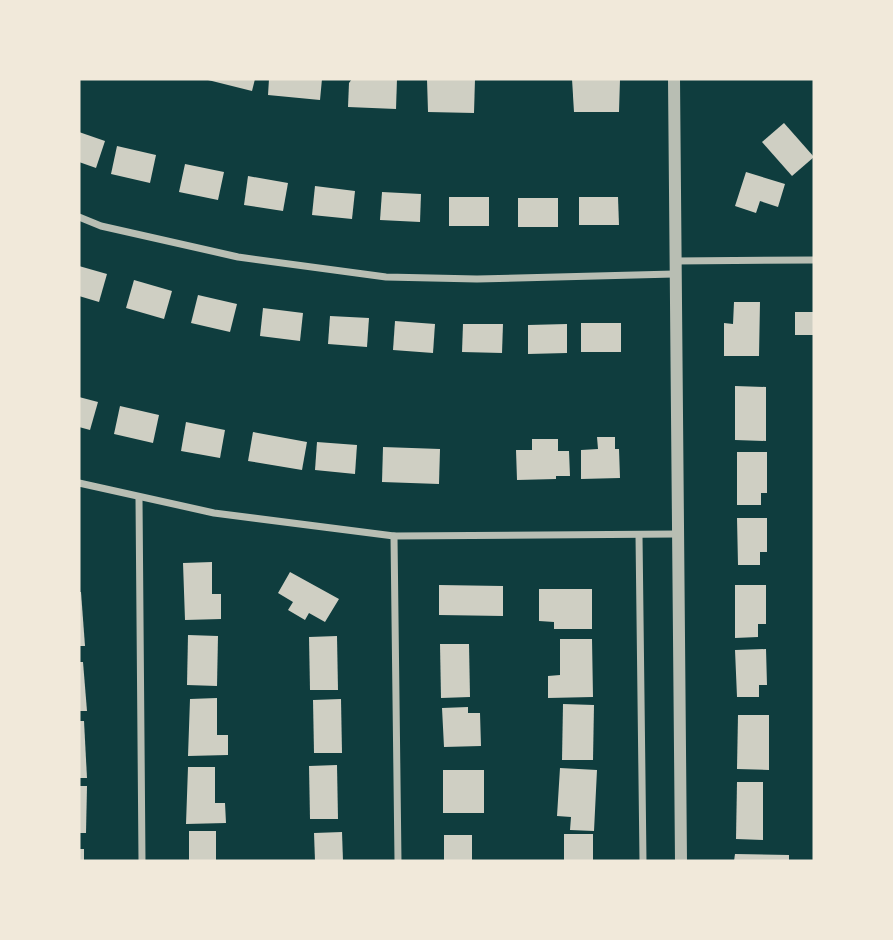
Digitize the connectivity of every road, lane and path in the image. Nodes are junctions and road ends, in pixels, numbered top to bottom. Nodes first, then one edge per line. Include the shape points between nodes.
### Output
1 (674, 79) edge
2 (79, 217) edge
3 (814, 260) edge
4 (674, 268) junction
5 (79, 483) edge
6 (139, 498) junction
7 (677, 534) junction
8 (639, 535) junction
9 (394, 536) junction
10 (142, 861) edge
11 (398, 861) edge
12 (643, 861) edge
13 (681, 861) edge

1 - 4 street
2 - 4 street via 238,257 386,277 477,279
3 - 4 street
4 - 7 street
5 - 6 street
6 - 9 street via 214,513
6 - 10 street
7 - 8 street
7 - 13 street
8 - 9 street
8 - 12 street
9 - 11 street

